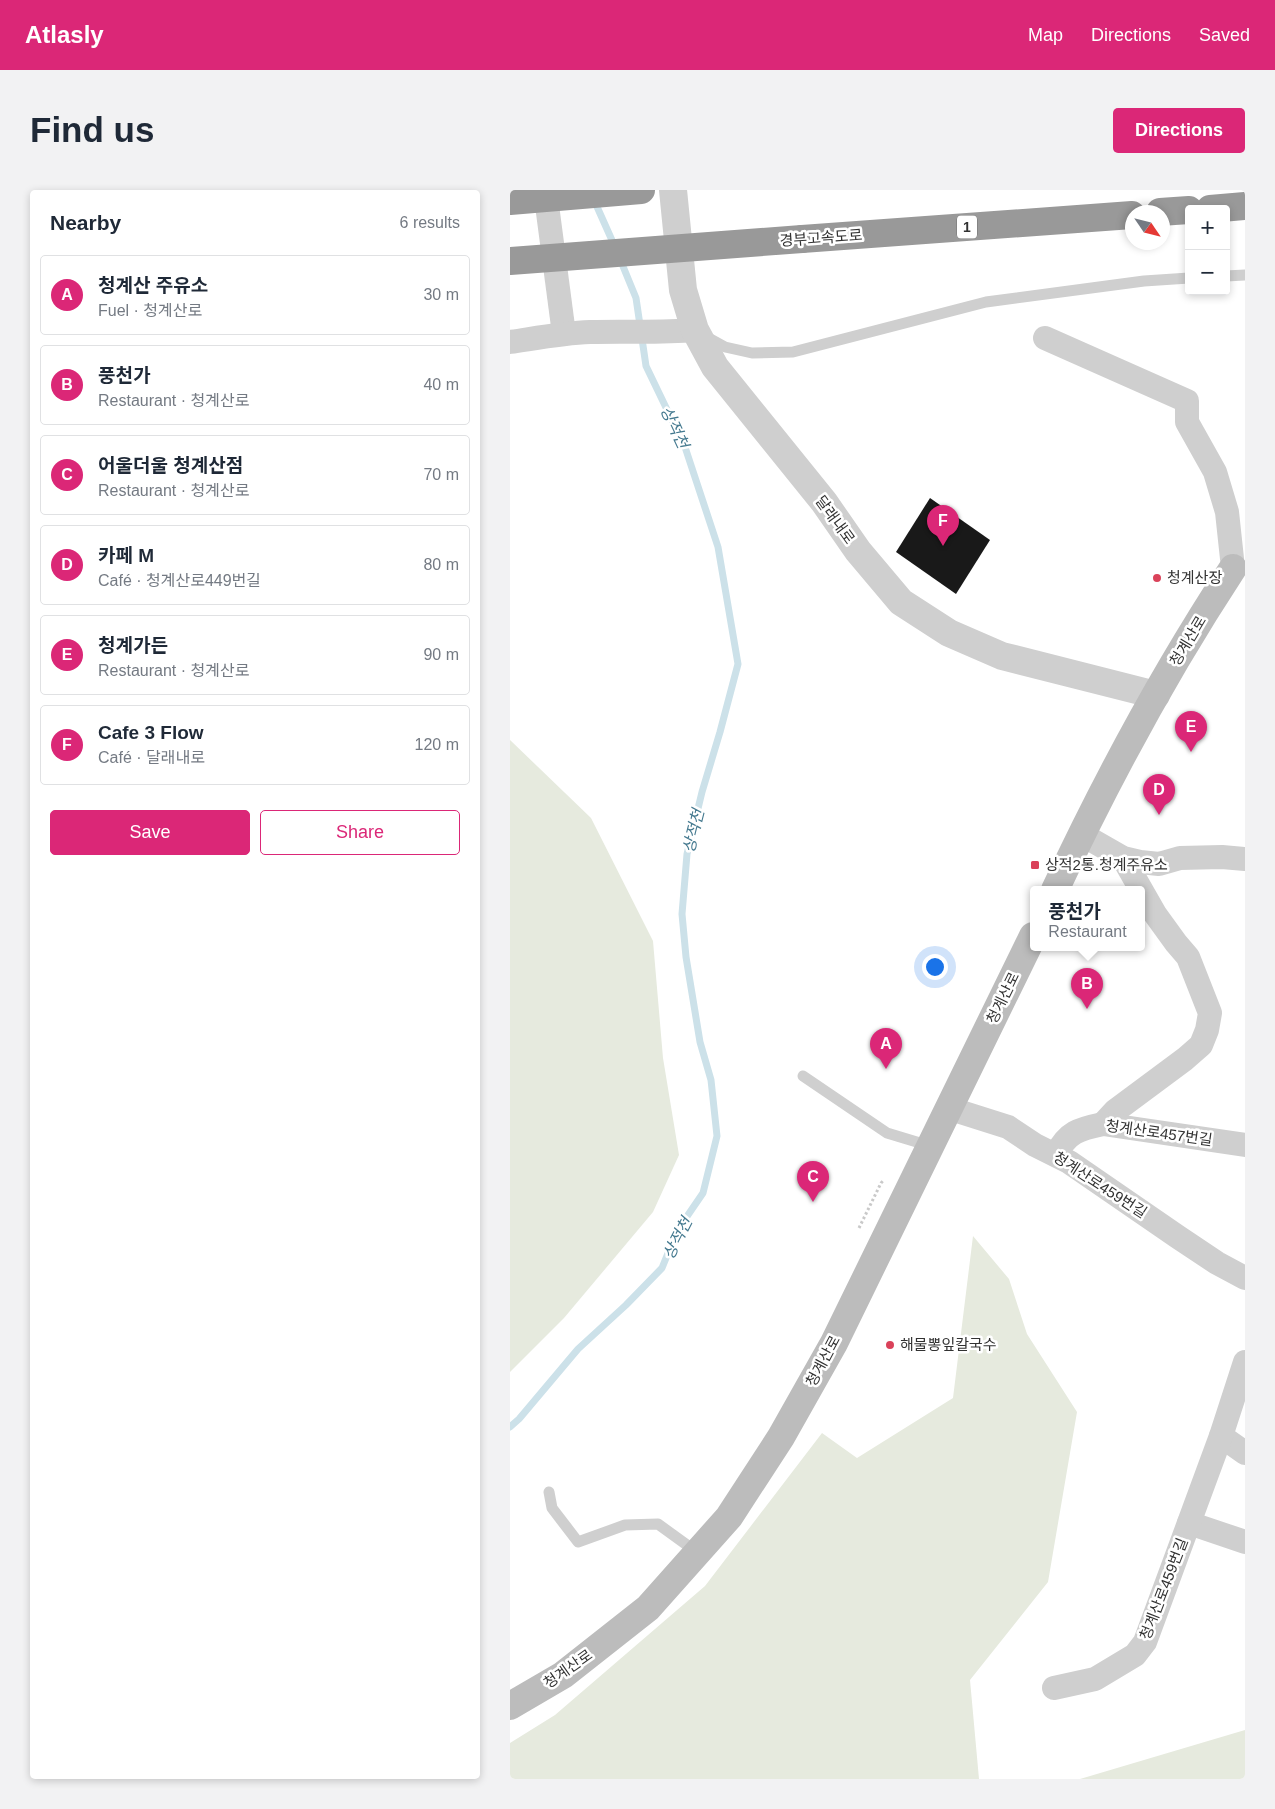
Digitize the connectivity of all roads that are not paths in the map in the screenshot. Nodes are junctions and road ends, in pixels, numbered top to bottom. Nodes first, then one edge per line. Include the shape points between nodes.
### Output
1 (545, 190) edge
2 (641, 190) edge
3 (673, 190) edge
4 (510, 201) edge
5 (1245, 206) edge
6 (1230, 207) edge
7 (1185, 210) edge
8 (1170, 211) edge
9 (1125, 216) edge
10 (510, 261) edge
11 (1245, 275) edge
12 (1230, 276) edge
13 (1185, 278) edge
14 (695, 330) junction
15 (564, 334) junction
16 (1045, 338) dead end
17 (510, 342) edge
18 (1239, 562) edge
19 (1156, 695) junction
20 (1081, 834) junction
21 (1123, 858) junction
22 (1245, 858) edge
23 (1057, 886) edge
24 (1139, 886) edge
25 (1145, 896) edge
26 (1030, 942) edge
27 (803, 1076) dead end
28 (948, 1108) junction
29 (1103, 1124) junction
30 (1245, 1145) edge
31 (930, 1146) junction
32 (1056, 1154) junction
33 (1245, 1278) edge
34 (1245, 1362) edge
35 (1221, 1436) junction
36 (1245, 1453) edge
37 (549, 1492) dead end
38 (1189, 1523) junction
39 (1245, 1542) edge
40 (698, 1553) junction
41 (1054, 1688) dead end
42 (510, 1706) edge

1 - 15 street
2 - 4 highway, bridge
3 - 14 street, 달래내로 via 683,290
5 - 6 highway
7 - 8 highway
9 - 10 highway, 경부고속도로 / 1, bridge
11 - 12 lane
13 - 14 lane via 986,302 793,352 752,353 725,347
14 - 15 street
14 - 19 street, 달래내로 via 715,367 901,602 949,632 1002,656
15 - 17 street
16 - 18 street via 1187,401 1187,422 1215,472
18 - 19 main road, 청계산로 via 1198,621
19 - 20 main road, 청계산로
20 - 21 street
20 - 23 main road, 청계산로
21 - 22 street via 1159,864 1180,858
21 - 24 street
25 - 29 street via 1188,957 1210,1013 1207,1030 1201,1045 1185,1060
26 - 28 main road, 청계산로
27 - 31 lane via 887,1133
28 - 31 main road, 청계산로
28 - 32 street, 청계산로459번길 via 1008,1127
29 - 30 street, 청계산로457번길
29 - 32 street, 청계산로457번길 via 1080,1129 1062,1142
31 - 40 main road, 청계산로 via 834,1343 781,1437 729,1517
32 - 33 street, 청계산로459번길 via 1217,1263
34 - 35 street, 청계산로459번길
35 - 36 street
35 - 38 street, 청계산로459번길
37 - 40 lane via 552,1508 578,1542 626,1525 658,1524
38 - 39 street, 청계산로459번길
38 - 41 street, 청계산로459번길 via 1145,1642 1135,1655 1095,1679
40 - 42 main road, 청계산로 via 648,1608 562,1675

